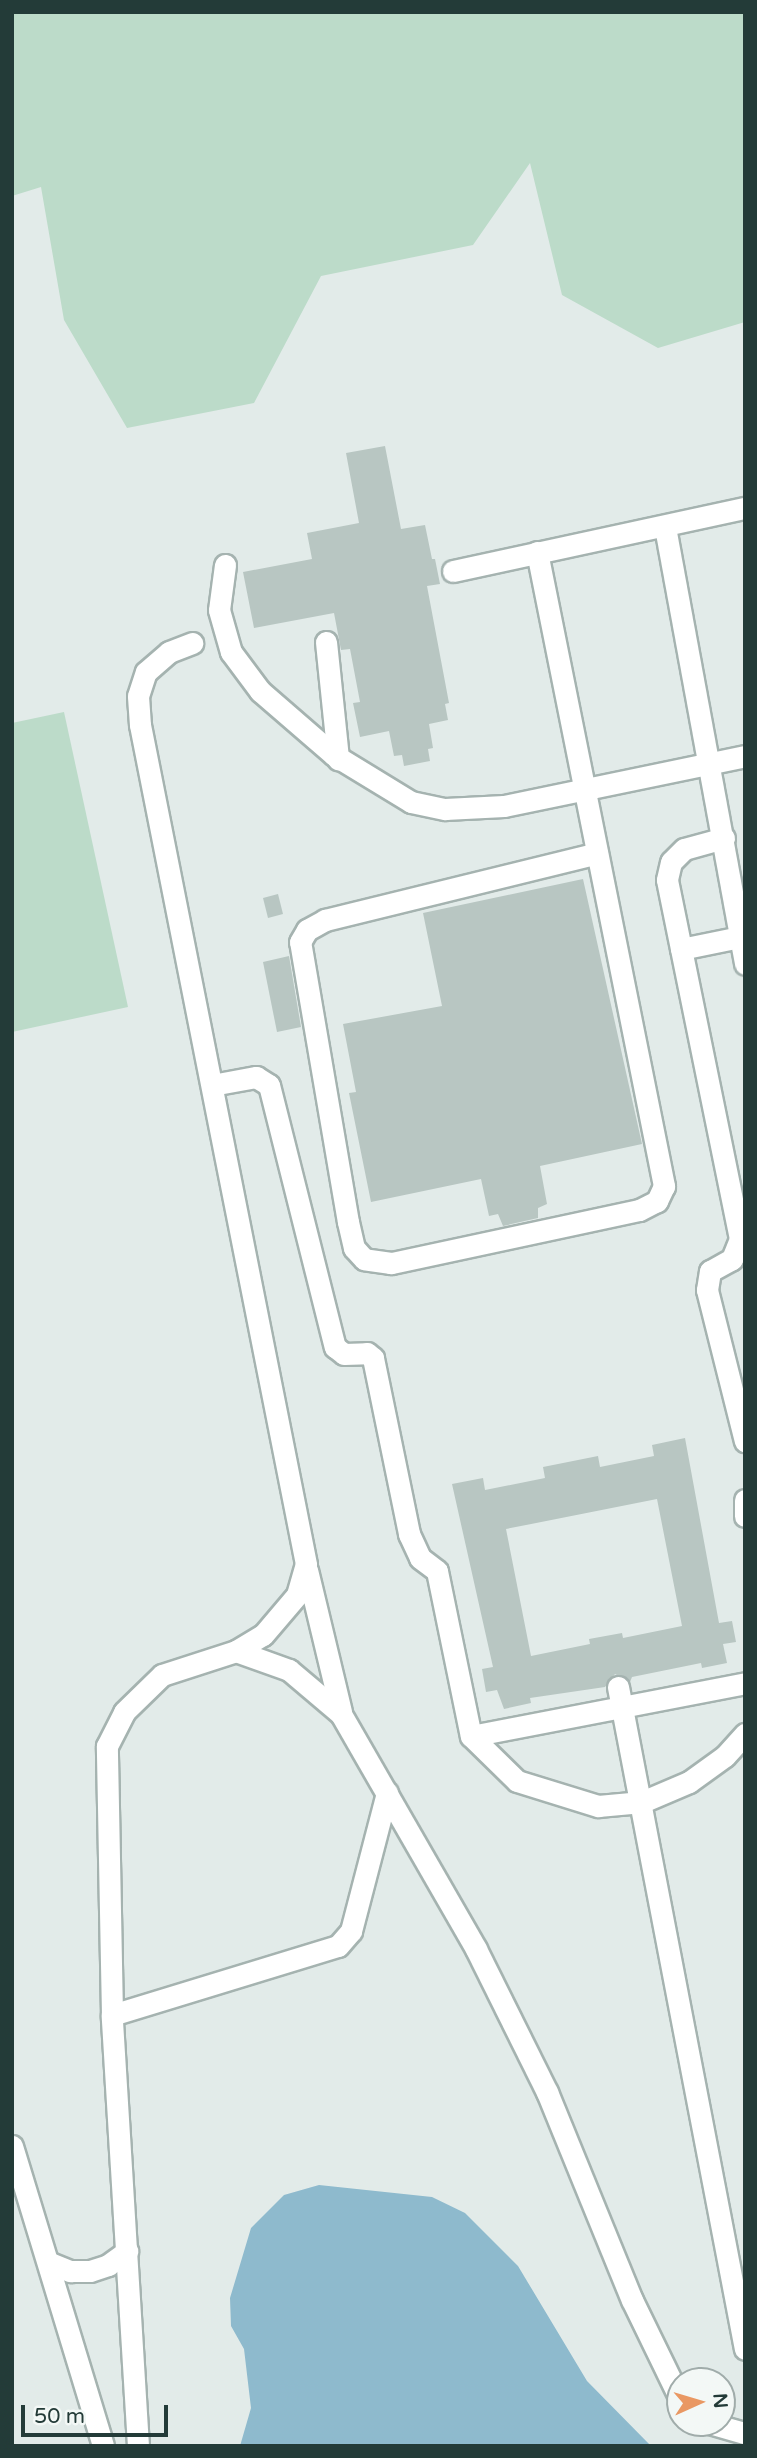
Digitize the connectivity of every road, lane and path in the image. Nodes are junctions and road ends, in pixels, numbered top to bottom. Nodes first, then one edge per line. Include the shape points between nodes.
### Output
1 (745, 508) edge
2 (665, 527) junction
3 (537, 552) junction
4 (225, 565) dead end
5 (453, 570) dead end
6 (326, 642) dead end
7 (192, 643) dead end
8 (745, 756) edge
9 (338, 758) junction
10 (711, 761) junction
11 (584, 791) junction
12 (724, 838) junction
13 (597, 853) junction
14 (740, 937) junction
15 (681, 949) junction
16 (745, 964) edge
17 (212, 1084) junction
18 (745, 1441) edge
19 (745, 1500) edge
20 (745, 1516) edge
21 (306, 1564) junction
22 (236, 1651) junction
23 (745, 1683) edge
24 (620, 1697) junction
25 (341, 1714) junction
26 (745, 1734) edge
27 (471, 1736) junction
28 (387, 1793) junction
29 (642, 1802) junction
30 (112, 2015) junction
31 (14, 2156) edge
32 (127, 2251) junction
33 (50, 2263) junction
34 (745, 2349) edge
35 (666, 2370) edge
36 (103, 2446) edge
37 (138, 2446) edge

1 - 2 lane
2 - 3 lane
2 - 10 lane
3 - 5 lane
3 - 11 lane
4 - 9 lane via 219,610 230,652 260,691
6 - 9 lane
7 - 17 lane via 169,652 146,672 138,696
8 - 10 lane
9 - 11 lane via 411,802 445,809 504,806
10 - 11 lane
10 - 12 lane
11 - 13 lane
12 - 14 lane
12 - 15 lane via 684,849 671,862 667,880
13 - 13 lane via 663,1170 664,1186 657,1201 639,1210 391,1263 364,1259 354,1248 348,1222 300,942 307,930 325,920
14 - 15 lane
14 - 16 lane
15 - 18 lane via 740,1239 732,1259 710,1271 707,1290
17 - 21 lane
17 - 27 lane via 256,1077 269,1085 331,1337 344,1354 367,1353 373,1358 409,1534 420,1558 437,1572
19 - 20 lane
21 - 22 lane via 298,1595 286,1614
21 - 25 lane
22 - 25 lane via 289,1670
22 - 30 lane via 162,1675 124,1712 107,1746
23 - 24 lane
24 - 27 lane
24 - 29 lane
25 - 28 lane
26 - 29 lane via 725,1756 689,1782
27 - 29 lane via 517,1781 557,1797 598,1806
28 - 30 lane via 351,1931 338,1945
28 - 35 lane via 476,1949 547,2092 632,2300
29 - 34 lane
30 - 32 lane
31 - 33 lane
32 - 33 lane via 90,2271 70,2271
32 - 37 lane
33 - 36 lane

